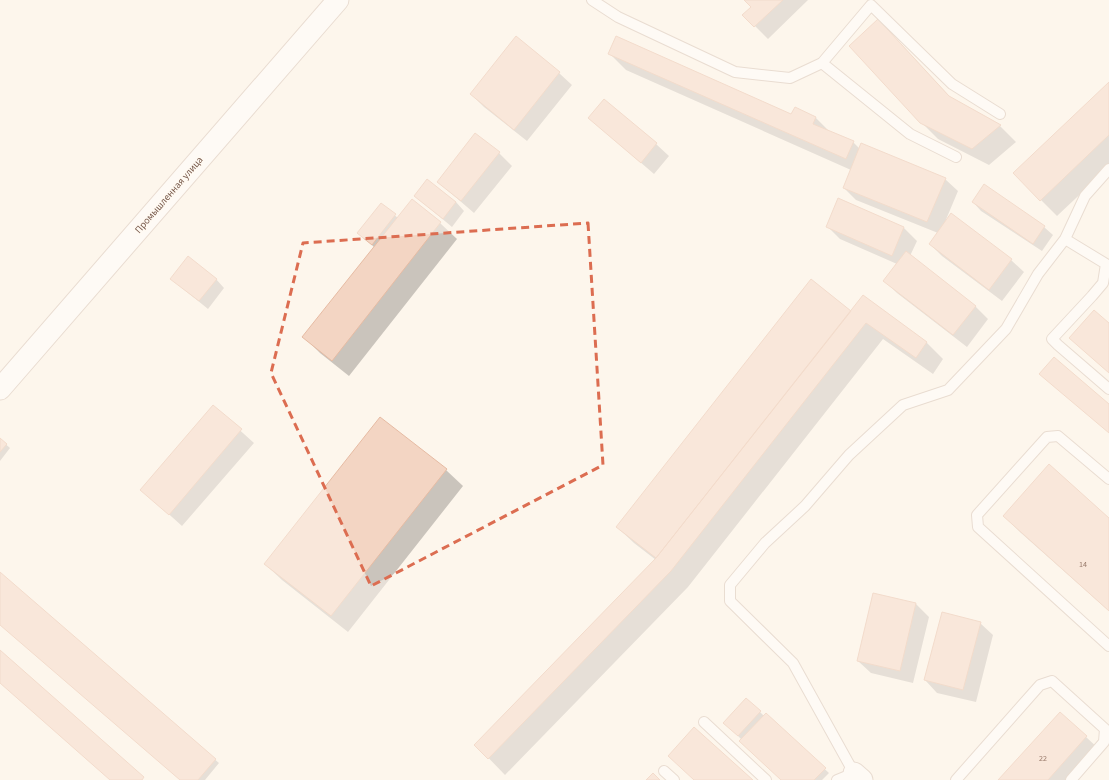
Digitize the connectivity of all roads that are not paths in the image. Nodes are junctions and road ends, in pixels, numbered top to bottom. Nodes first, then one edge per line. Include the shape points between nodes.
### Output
1 (338, 0) edge
2 (592, 0) edge
3 (822, 62) junction
4 (1000, 114) dead end
5 (956, 157) dead end
6 (1109, 169) edge
7 (1066, 239) junction
8 (1108, 265) edge
9 (0, 389) edge
10 (1109, 389) edge
11 (1109, 479) edge
12 (1109, 646) edge
13 (704, 722) dead end
14 (664, 771) dead end
15 (851, 778) edge
16 (674, 780) edge
17 (766, 780) edge
18 (956, 780) edge
19 (1072, 780) edge

1 - 9 street, Промышленная улица
2 - 3 lane via 618,17 735,72 790,78
3 - 4 lane via 871,5 952,84
3 - 5 lane via 910,134
6 - 7 lane via 1085,196
7 - 8 lane
7 - 15 lane via 1038,274 1006,329 948,390 903,405 849,455 805,506 765,543 730,585 730,601 793,663
8 - 10 lane via 1103,283 1052,339
11 - 12 lane via 1058,436 1047,437 977,515 978,527
13 - 17 lane
14 - 16 lane
18 - 19 lane via 1040,685 1052,681 1105,729 1104,742

